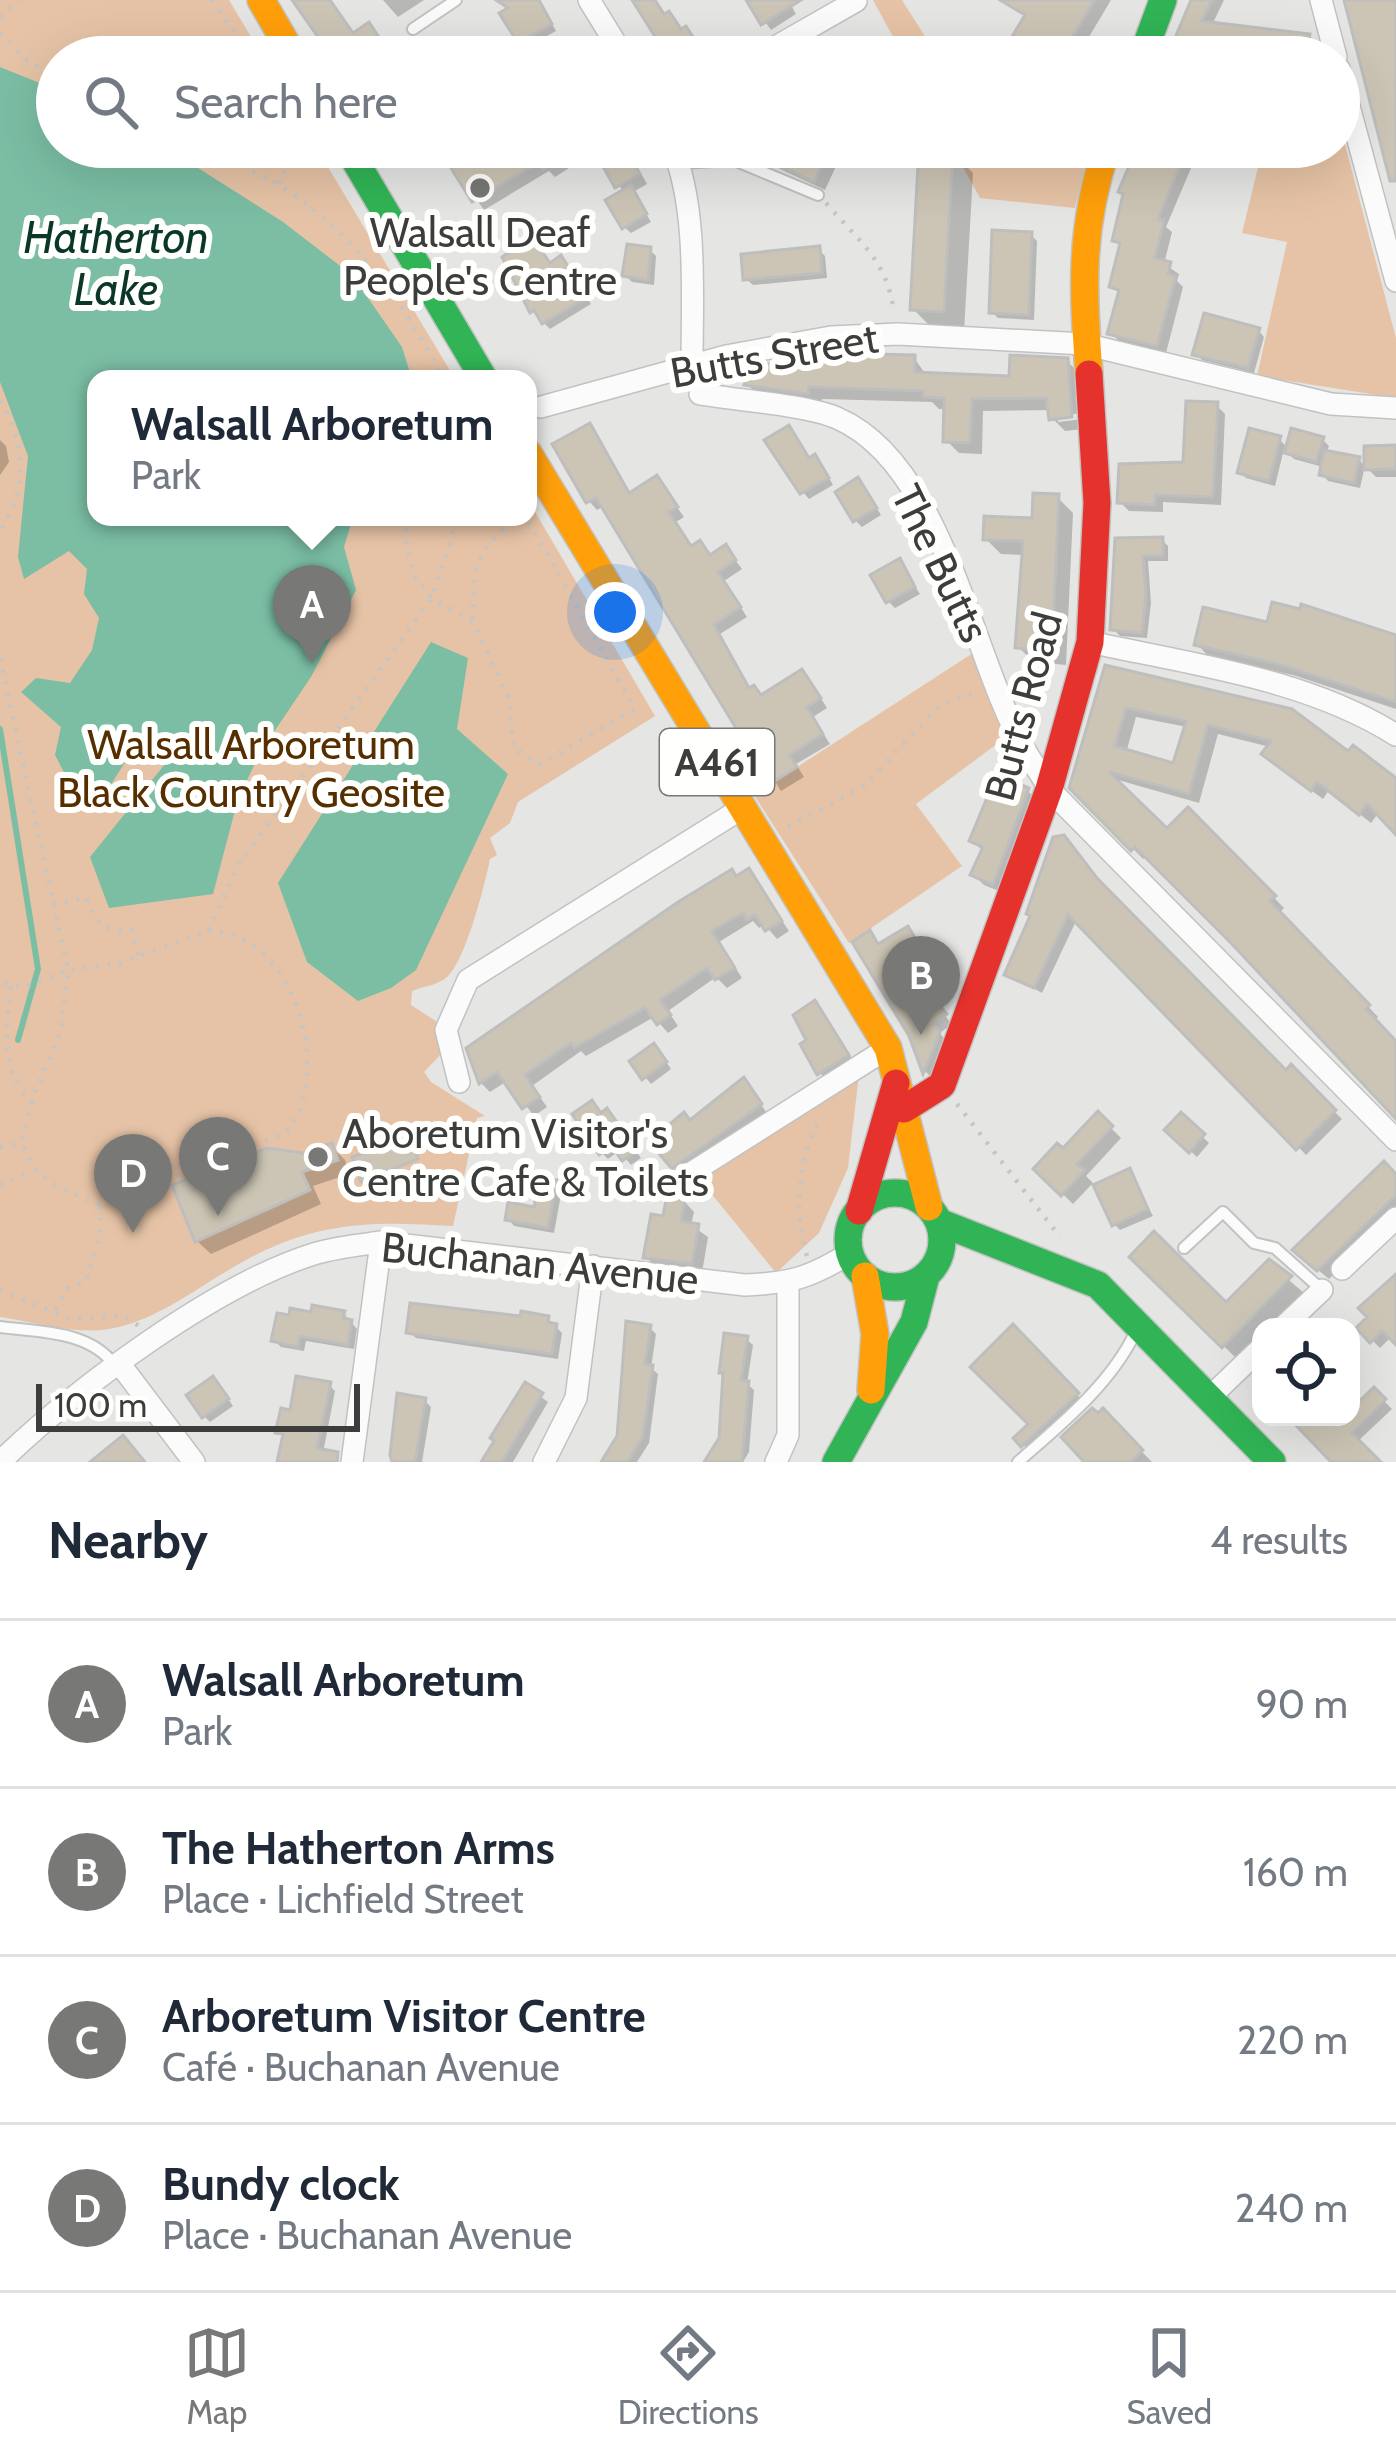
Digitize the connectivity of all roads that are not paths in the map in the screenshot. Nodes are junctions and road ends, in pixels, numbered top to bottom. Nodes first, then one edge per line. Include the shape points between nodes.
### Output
1 (261, 0) edge
2 (456, 0) edge
3 (589, 0) edge
4 (856, 0) edge
5 (1163, 0) edge
6 (1321, 0) edge
7 (412, 28) dead end
8 (282, 36) edge
9 (611, 36) edge
10 (794, 36) edge
11 (1150, 36) edge
12 (1330, 36) edge
13 (1360, 147) edge
14 (359, 168) edge
15 (678, 168) edge
16 (754, 168) edge
17 (1100, 168) edge
18 (818, 194) road end
19 (1396, 281) edge
20 (1084, 344) junction
21 (692, 364) junction
22 (479, 370) edge
23 (700, 394) dead end
24 (541, 407) dead end
25 (1396, 408) edge
26 (537, 467) edge
27 (1090, 642) junction
28 (1396, 735) edge
29 (1049, 789) junction
30 (744, 807) junction
31 (893, 1061) junction
32 (459, 1082) dead end
33 (904, 1108) junction
34 (1396, 1140) edge
35 (683, 1178) dead end
36 (859, 1210) junction
37 (934, 1214) junction
38 (1396, 1218) edge
39 (381, 1242) junction
40 (1002, 1245) junction
41 (1184, 1248) dead end
42 (857, 1265) junction
43 (593, 1266) junction
44 (932, 1268) junction
45 (1342, 1269) dead end
46 (788, 1283) junction
47 (1322, 1290) joint
48 (1292, 1318) edge
49 (1139, 1324) junction
50 (0, 1327) edge
51 (1252, 1357) edge
52 (117, 1365) junction
53 (1209, 1398) junction
54 (871, 1400) junction
55 (0, 1462) edge
56 (194, 1462) edge
57 (352, 1462) edge
58 (544, 1462) edge
59 (776, 1462) edge
60 (836, 1462) edge
61 (1018, 1462) edge
62 (1271, 1462) edge

1 - 8 main road
2 - 7 lane
3 - 9 street
4 - 10 street
5 - 11 main road
6 - 12 street
13 - 19 street
14 - 22 main road
15 - 21 street
16 - 18 lane
17 - 20 main road, Butts Road via 1085,236
20 - 21 street, Butts Street via 831,337
20 - 25 street, Butts Street via 1331,404
20 - 27 main road, Butts Road via 1097,502
21 - 24 street, Butts Street
23 - 29 street, The Butts via 835,417 870,438 912,489 943,548 1025,750
26 - 30 main road, A461
27 - 28 street via 1296,689
27 - 29 main road, Butts Road
29 - 33 main road, Butts Road via 942,1085
29 - 34 street, The Butts
30 - 31 main road, A461
30 - 32 street via 468,980 446,1030
31 - 33 main road, A461
31 - 35 street
31 - 36 main road
33 - 37 main road, A461
36 - 37 main road via 894,1193
36 - 42 main road via 850,1228
37 - 40 main road
37 - 44 main road via 942,1240
38 - 45 street
39 - 43 street, Buchanan Avenue
39 - 52 street, Buchanan Avenue via 312,1254 264,1275
39 - 57 street
40 - 44 main road
40 - 49 main road via 1098,1285
41 - 47 lane via 1223,1212
42 - 44 main road via 892,1287
42 - 46 street, Buchanan Avenue
42 - 54 main road via 874,1334
43 - 46 street, Buchanan Avenue
43 - 58 street via 576,1398
44 - 54 main road via 914,1322
46 - 59 street via 788,1436
47 - 48 street
49 - 53 main road
49 - 61 lane via 1083,1403
50 - 52 lane via 86,1341
51 - 53 street
52 - 55 street, Buchanan Avenue
52 - 56 street
53 - 62 main road
54 - 60 main road

